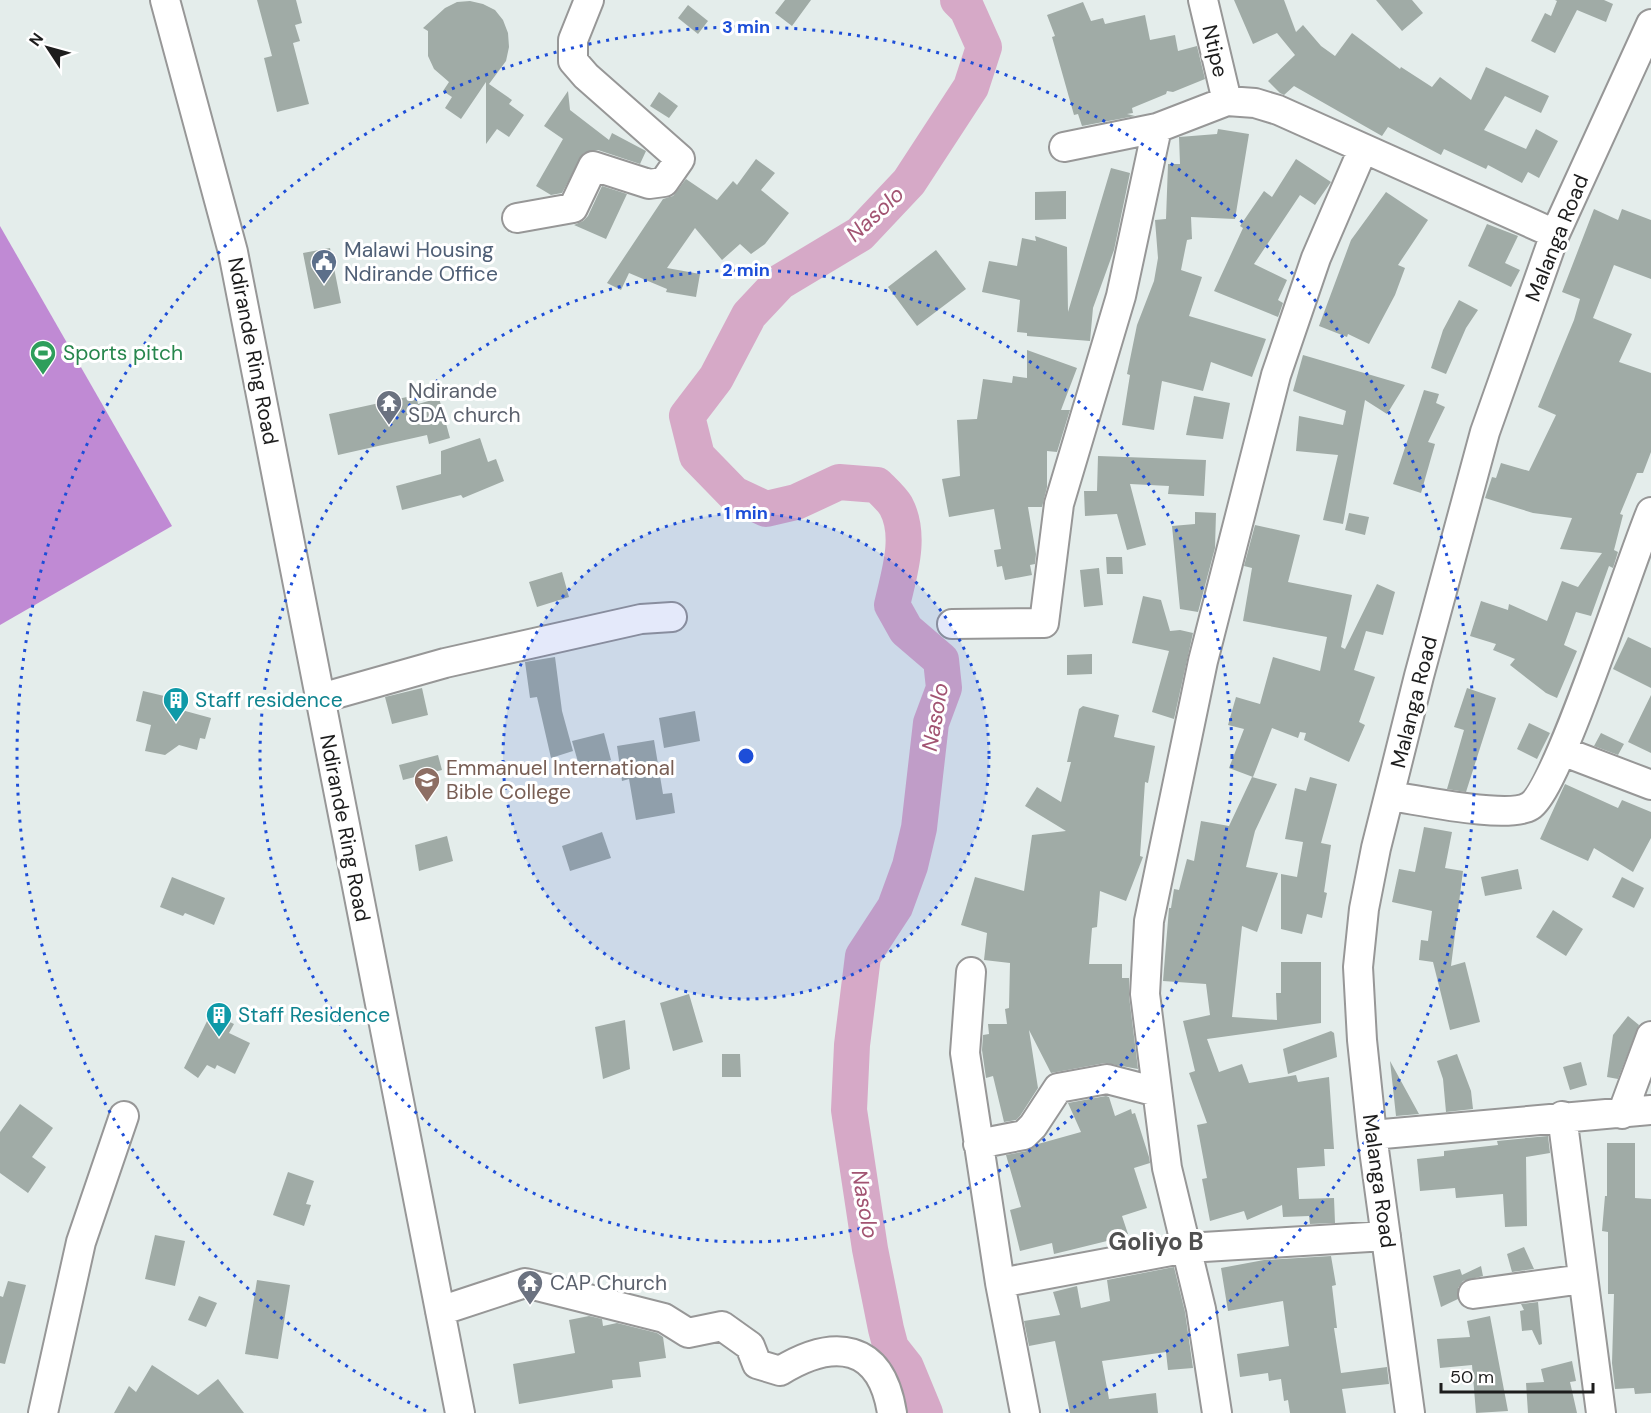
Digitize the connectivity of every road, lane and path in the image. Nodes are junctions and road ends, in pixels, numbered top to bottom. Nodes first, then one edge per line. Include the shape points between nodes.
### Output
1 (165, 0) edge
2 (589, 0) edge
3 (1203, 0) edge
4 (1651, 24) edge
5 (1227, 102) junction
6 (1157, 128) junction
7 (1064, 147) dead end
8 (1363, 149) junction
9 (517, 218) dead end
10 (1556, 234) junction
11 (1651, 512) edge
12 (672, 617) dead end
13 (951, 624) dead end
14 (321, 698) junction
15 (1562, 751) junction
16 (1651, 786) edge
17 (1390, 796) junction
18 (971, 972) dead end
19 (1651, 1036) edge
20 (1157, 1092) junction
21 (1651, 1110) edge
22 (1622, 1113) junction
23 (124, 1116) dead end
24 (1562, 1116) junction
25 (1372, 1135) junction
26 (978, 1144) junction
27 (1386, 1236) junction
28 (1187, 1248) junction
29 (1583, 1279) junction
30 (1000, 1283) junction
31 (1473, 1294) dead end
32 (440, 1311) junction
33 (43, 1413) edge
34 (460, 1413) edge
35 (892, 1413) edge
36 (1025, 1413) edge
37 (1217, 1413) edge
38 (1410, 1413) edge
39 (1601, 1413) edge

1 - 14 street, Ndirande Ring Road via 233,252
2 - 9 street via 573,40 573,61 680,159 664,182 649,184 592,166 573,208
3 - 5 street, Ntipe
4 - 10 street, Malanga Road
5 - 6 street
5 - 8 street via 1278,110
6 - 7 street
6 - 13 street via 1121,296 1059,504 1044,623
8 - 10 street
8 - 20 street via 1316,258 1276,375 1203,661 1149,921 1145,994
10 - 17 street, Malanga Road via 1485,432
11 - 15 street
12 - 14 street via 641,620 445,663
14 - 32 street, Ndirande Ring Road
15 - 16 street
15 - 17 street via 1539,798 1530,806 1509,813
17 - 25 street, Malanga Road via 1364,909 1358,967
18 - 26 street via 965,1053
19 - 22 street
20 - 26 street via 1107,1079 1058,1088 1024,1135
20 - 28 street via 1167,1168
21 - 22 street
22 - 24 street
23 - 33 street via 81,1242
24 - 25 street
24 - 29 street
25 - 27 street, Malanga Road
26 - 30 street
27 - 28 street
27 - 38 street, Malanga Road
28 - 30 street
28 - 37 street
29 - 31 street
29 - 39 street
30 - 36 street
32 - 34 street, Ndirande Ring Road
32 - 35 street via 525,1283 664,1318 688,1333 722,1326 750,1346 757,1364 780,1371 802,1358 833,1350 860,1357 879,1370

